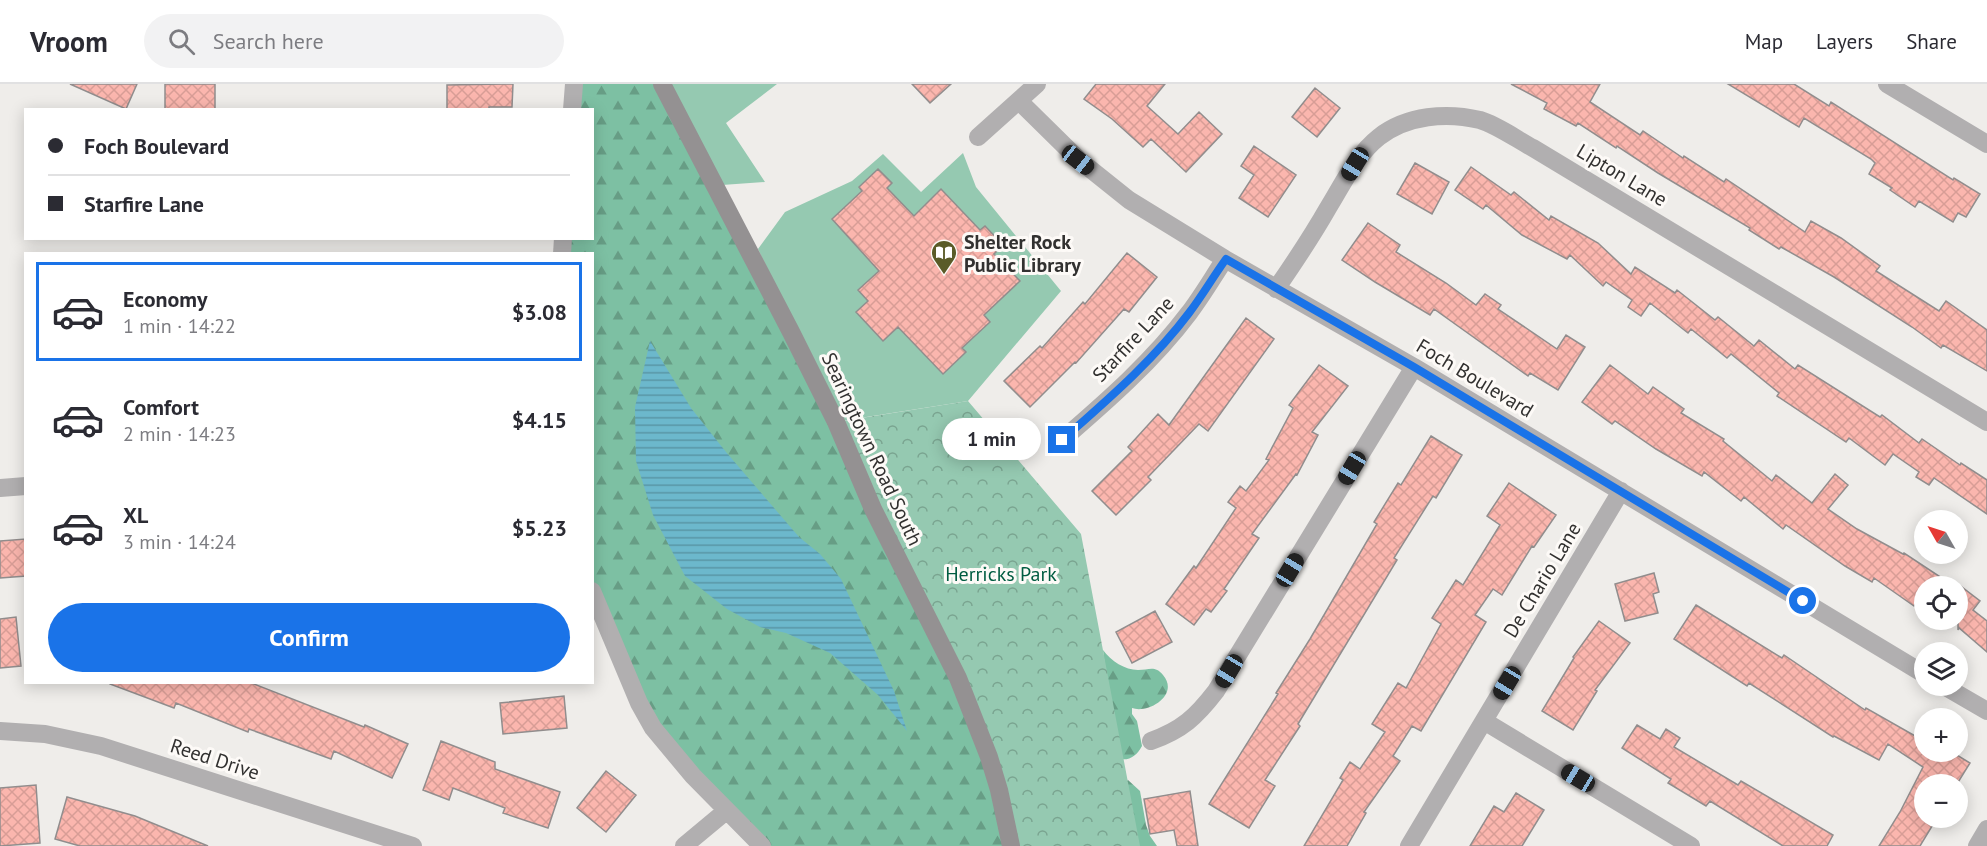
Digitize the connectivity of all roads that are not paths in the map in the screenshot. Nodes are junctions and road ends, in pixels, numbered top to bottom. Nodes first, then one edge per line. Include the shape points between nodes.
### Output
1 (574, 84) edge
2 (662, 84) edge
3 (1037, 84) edge
4 (1887, 84) edge
5 (1019, 101) junction
6 (572, 108) edge
7 (978, 137) dead end
8 (1987, 144) edge
9 (1226, 259) junction
10 (1276, 289) junction
11 (1414, 367) junction
12 (1987, 422) edge
13 (1062, 440) dead end
14 (24, 486) edge
15 (0, 488) edge
16 (1621, 492) junction
17 (594, 596) edge
18 (1914, 668) edge
19 (1961, 696) edge
20 (1987, 711) edge
21 (1484, 721) junction
22 (0, 730) edge
23 (1151, 741) dead end
24 (726, 811) junction
25 (1987, 829) edge
26 (413, 846) edge
27 (684, 846) edge
28 (762, 846) edge
29 (1011, 846) edge
30 (1409, 846) edge
31 (1690, 846) edge
32 (1977, 846) edge

1 - 6 street
2 - 29 main road, Searingtown Road South via 836,422 873,509 958,678 989,757
3 - 5 street
4 - 8 street
5 - 7 street
5 - 9 street, Foch Boulevard via 1078,160 1121,193
9 - 10 street, Foch Boulevard
9 - 13 street, Starfire Lane via 1189,313 1152,357
10 - 11 street, Foch Boulevard
10 - 12 street, Lipton Lane via 1355,164 1379,137 1400,125 1432,116 1483,121
11 - 16 street, Foch Boulevard
11 - 23 street via 1216,691 1185,725
14 - 15 street
16 - 18 street, Foch Boulevard
16 - 21 street, De Chario Lane
17 - 24 street via 648,720 672,753
19 - 20 street
21 - 30 street, De Chario Lane
21 - 31 street
22 - 26 street, Reed Drive via 45,734 101,746
24 - 27 street
24 - 28 street
25 - 32 street

